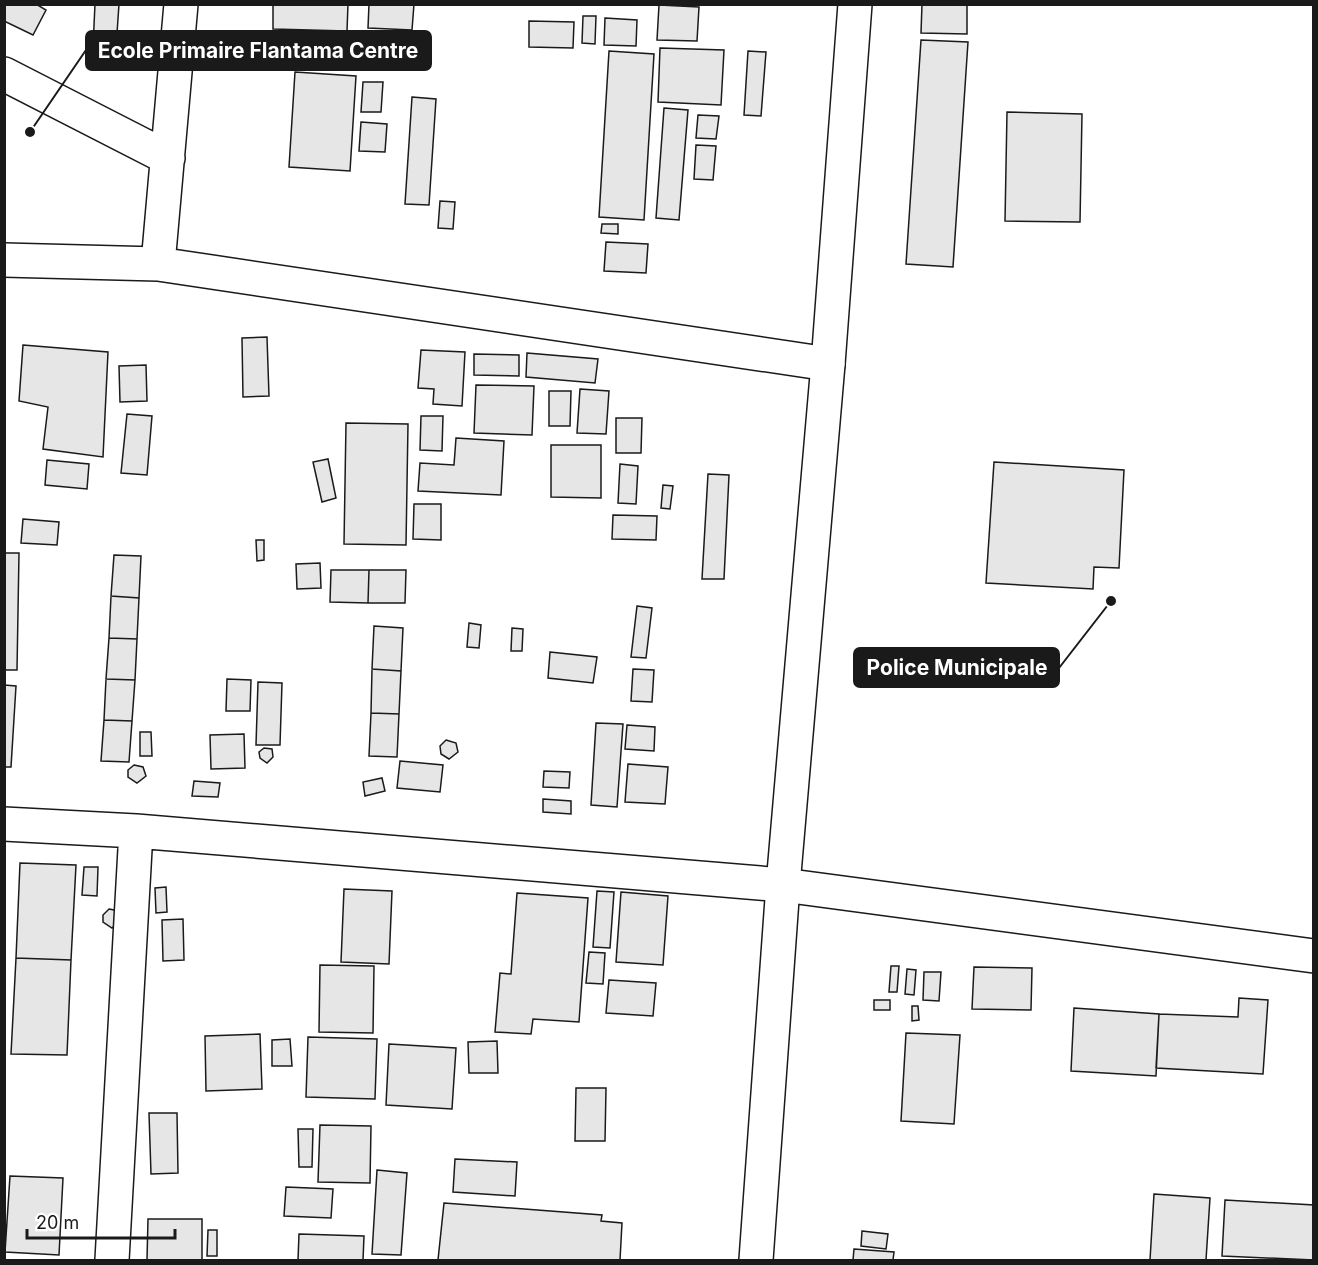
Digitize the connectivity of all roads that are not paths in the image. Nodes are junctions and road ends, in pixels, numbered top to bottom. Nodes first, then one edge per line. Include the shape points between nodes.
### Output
1 (181, 4) edge
2 (855, 4) edge
3 (4, 74) edge
4 (168, 158) junction
5 (4, 260) edge
6 (158, 264) junction
7 (828, 363) junction
8 (4, 824) edge
9 (136, 831) junction
10 (783, 885) junction
11 (1314, 956) edge
12 (112, 1260) edge
13 (756, 1260) edge

1 - 4 street
2 - 7 street
3 - 4 street
4 - 6 street
5 - 6 street
6 - 7 street
7 - 10 street
8 - 9 street
9 - 10 street
9 - 12 street
10 - 11 street
10 - 13 street

